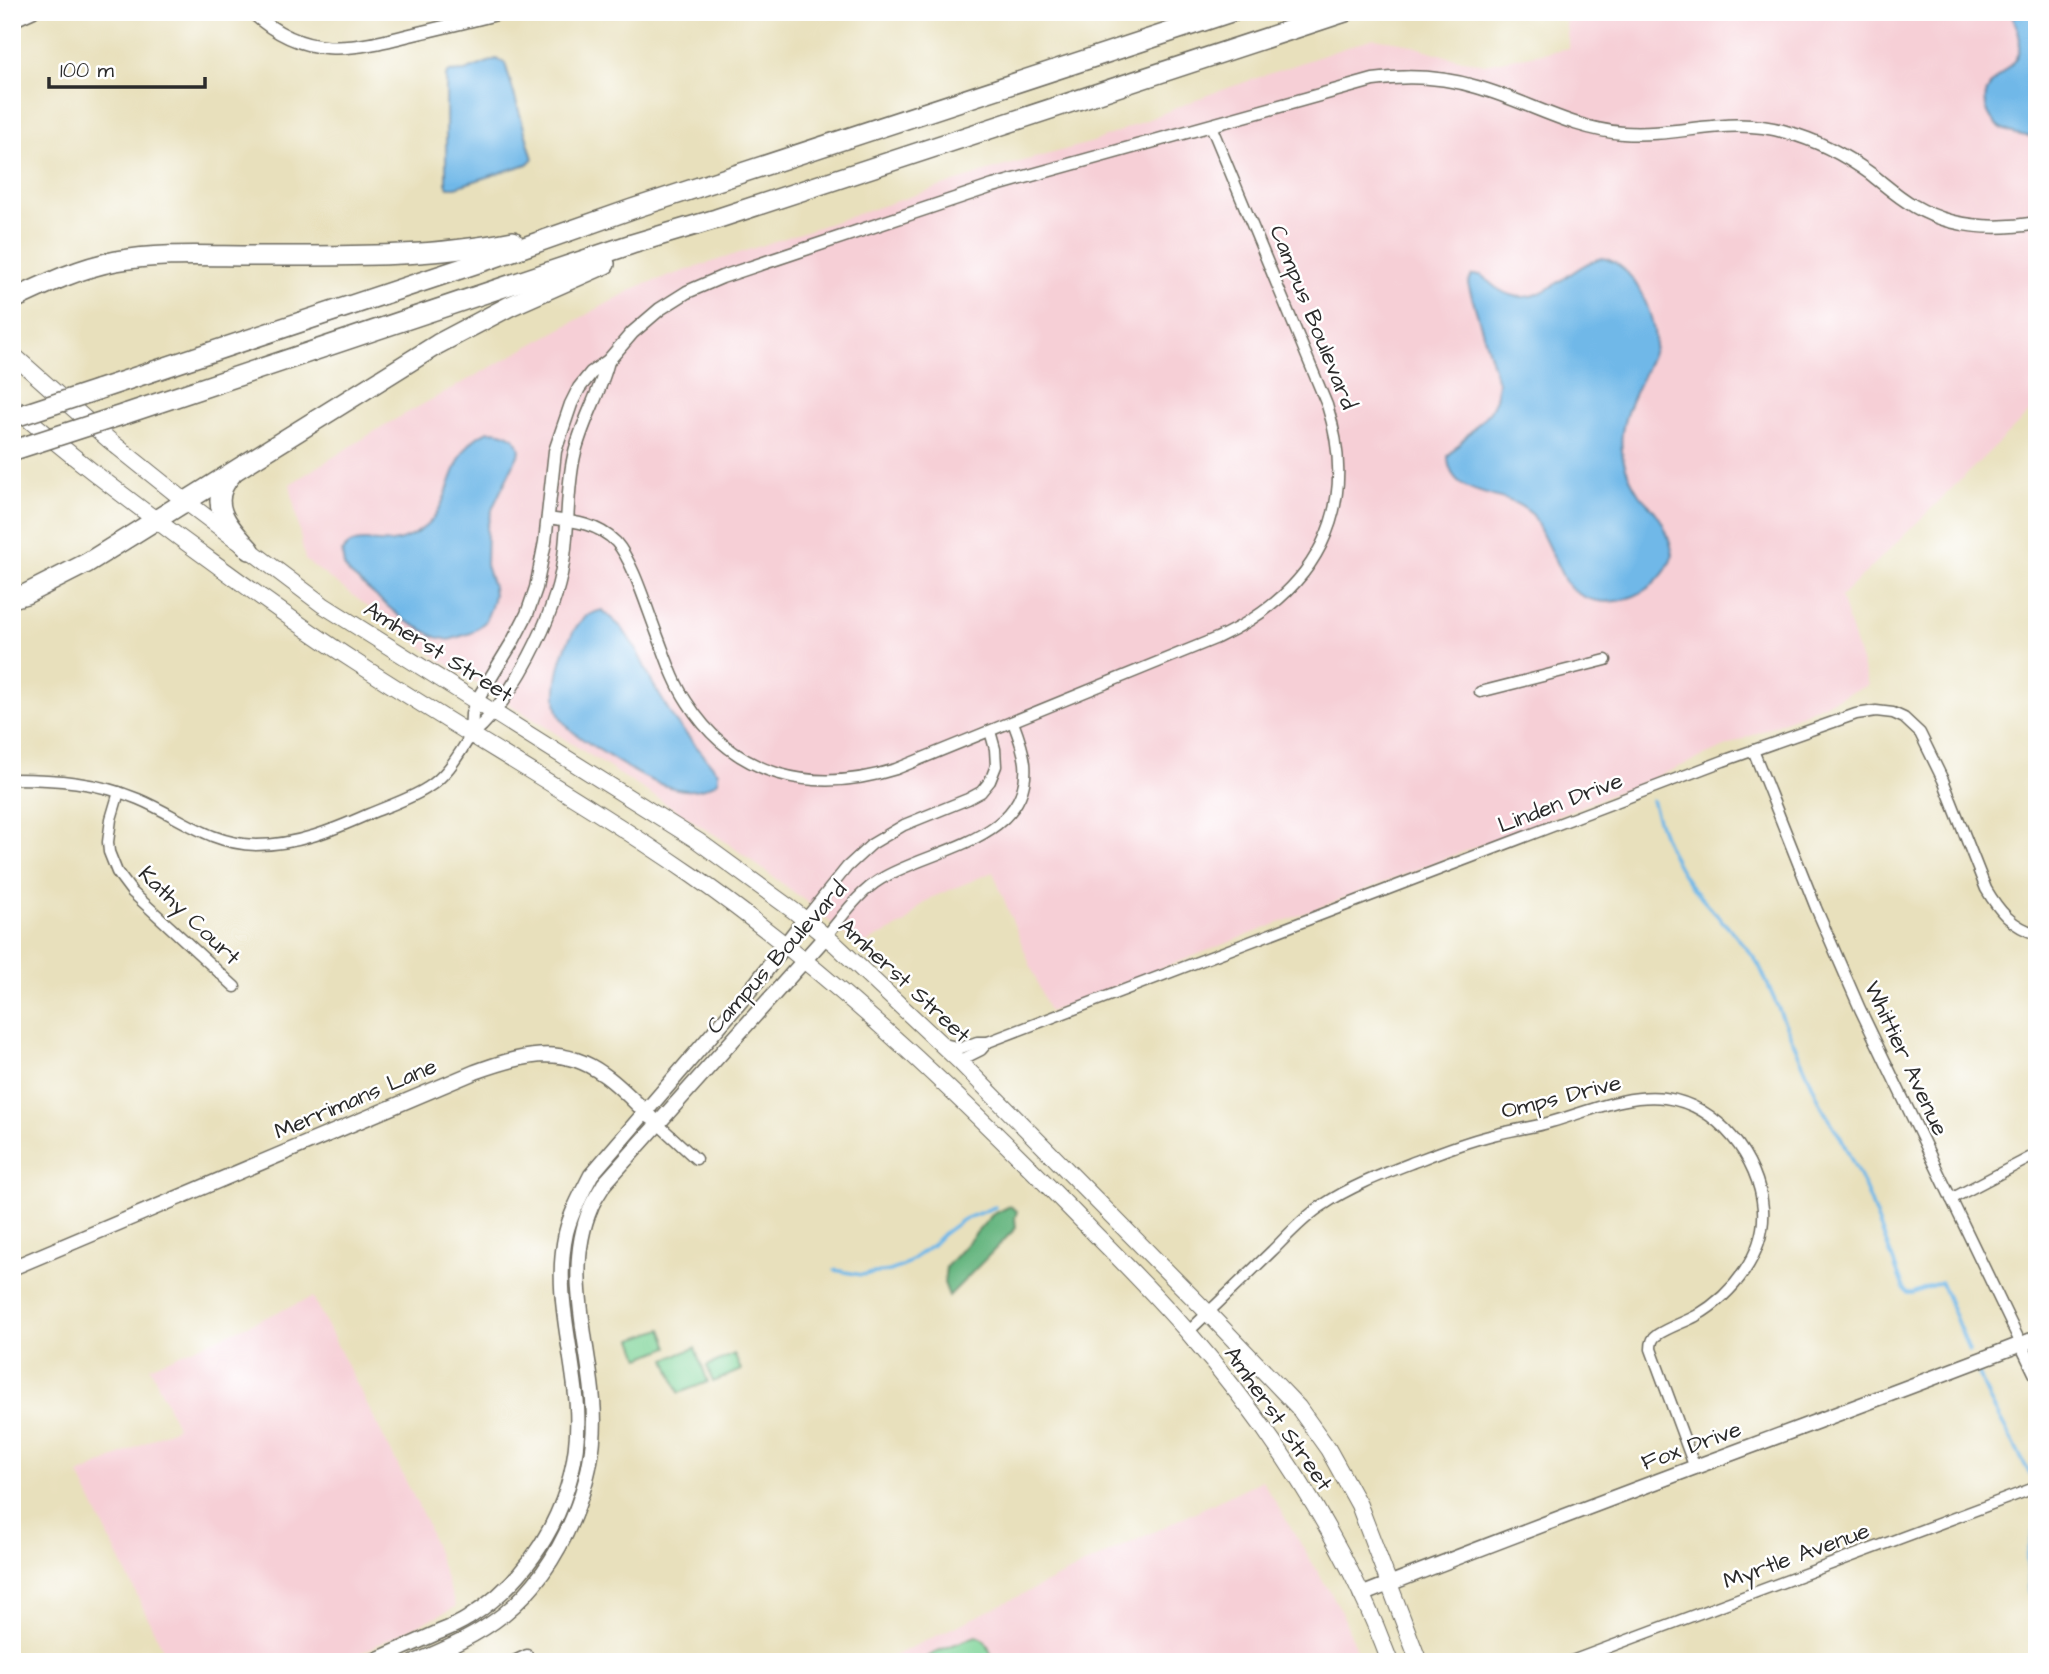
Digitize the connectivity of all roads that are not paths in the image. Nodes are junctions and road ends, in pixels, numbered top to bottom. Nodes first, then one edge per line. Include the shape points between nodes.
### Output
1 (34, 12) edge
2 (252, 12) edge
3 (504, 12) edge
4 (1231, 12) edge
5 (1345, 12) edge
6 (12, 22) edge
7 (1212, 126) junction
8 (632, 209) junction
9 (716, 219) junction
10 (2037, 223) edge
11 (12, 300) edge
12 (12, 354) edge
13 (608, 361) junction
14 (12, 405) edge
15 (12, 418) edge
16 (13, 450) edge
17 (238, 468) junction
18 (185, 501) junction
19 (547, 518) junction
20 (156, 520) junction
21 (567, 520) junction
22 (250, 551) junction
23 (12, 598) edge
24 (1606, 660) dead end
25 (1480, 692) dead end
26 (476, 702) junction
27 (494, 713) junction
28 (1013, 722) junction
29 (989, 731) junction
30 (471, 735) junction
31 (1753, 750) junction
32 (12, 779) edge
33 (119, 792) junction
34 (805, 919) junction
35 (2037, 934) edge
36 (826, 936) junction
37 (786, 945) junction
38 (805, 960) junction
39 (235, 987) dead end
40 (896, 1038) junction
41 (988, 1042) junction
42 (940, 1043) junction
43 (959, 1061) junction
44 (935, 1075) junction
45 (983, 1085) junction
46 (644, 1111) junction
47 (658, 1124) junction
48 (2037, 1154) edge
49 (696, 1159) dead end
50 (1951, 1199) junction
51 (12, 1268) edge
52 (1208, 1313) junction
53 (1188, 1332) junction
54 (2037, 1338) edge
55 (2021, 1344) junction
56 (2037, 1377) edge
57 (1695, 1468) junction
58 (2037, 1487) edge
59 (1390, 1583) junction
60 (1361, 1595) junction
61 (529, 1658) edge
62 (371, 1662) edge
63 (415, 1662) edge
64 (512, 1662) edge
65 (1390, 1662) edge
66 (1419, 1662) edge
67 (1569, 1662) edge

1 - 6 street
2 - 3 street via 289,37 338,49 368,46
4 - 8 highway
5 - 9 highway
7 - 10 street via 1373,80 1427,77 1457,81 1555,118 1611,131 1663,132 1731,124 1784,131 1853,161 1932,215 1980,226
7 - 13 street via 993,186 722,277 660,309
7 - 28 street, Campus Boulevard via 1331,419 1338,465 1331,520 1304,574 1257,617
8 - 11 highway via 464,250 140,258 78,271
8 - 15 highway, bridge
9 - 16 highway, bridge
9 - 17 highway via 480,321
12 - 18 main road, Amherst Street
13 - 19 street via 585,379 566,416 555,451
13 - 21 street via 573,458
14 - 20 main road, Amherst Street
17 - 18 highway
17 - 22 highway via 223,484 220,508
18 - 20 highway
18 - 22 main road, Amherst Street
19 - 21 street, Campus Boulevard
19 - 26 street via 541,571 527,614
20 - 23 highway via 87,563
20 - 30 main road, Amherst Street via 279,610
21 - 27 street via 564,561 550,614
21 - 29 street, Campus Boulevard via 593,526 618,544 685,700 715,737 764,768 815,781 860,779
22 - 26 main road, Amherst Street via 323,605
24 - 25 street
26 - 27 main road, Amherst Street
26 - 30 street
27 - 30 street
27 - 34 main road, Amherst Street via 698,841
28 - 29 street, Campus Boulevard
28 - 36 street, Campus Boulevard via 1025,771 1020,794 1000,824 882,878
29 - 34 street, Campus Boulevard via 996,766 981,792 872,844
30 - 33 street via 445,773 428,788 295,841 255,845 219,838
30 - 37 main road, Amherst Street via 652,848
31 - 35 street, Linden Drive via 1856,714 1884,711 1904,718 1927,744 1994,904 2015,925
31 - 41 street, Linden Drive
31 - 50 street, Whittier Avenue via 1860,1009
32 - 33 street via 88,783
33 - 39 street, Kathy Court via 108,842 117,872 132,892
34 - 36 main road, Amherst Street
34 - 37 main road, Campus Boulevard
36 - 38 main road, Campus Boulevard
36 - 42 main road, Amherst Street
37 - 38 main road, Amherst Street
37 - 46 main road, Campus Boulevard
38 - 40 main road, Amherst Street
38 - 47 main road, Campus Boulevard
40 - 43 main road via 935,1062
40 - 44 main road, Amherst Street
41 - 42 street, Linden Drive via 961,1048
41 - 43 street, Linden Drive
42 - 43 main road, Amherst Street
43 - 45 main road, Amherst Street
44 - 45 main road via 959,1073
44 - 53 main road, Amherst Street
45 - 52 main road, Amherst Street
46 - 47 main road, Merrimans Lane
46 - 51 main road, Merrimans Lane via 588,1064 548,1055 514,1059
46 - 62 main road, Campus Boulevard via 592,1175 566,1232 563,1310 577,1407 576,1445 563,1501 545,1540 524,1570 467,1619
47 - 49 street, Merrimans Lane
47 - 63 main road, Campus Boulevard via 604,1184 590,1208 582,1239 579,1295 594,1403 594,1440 583,1492 570,1524 545,1569 504,1614 478,1632
48 - 50 street
50 - 55 street, Whittier Avenue
52 - 53 street, Omps Drive
52 - 57 street, Omps Drive via 1304,1219 1369,1180 1489,1136 1636,1099 1667,1098 1697,1109 1724,1128 1755,1175 1763,1210 1753,1256 1735,1284 1708,1309 1657,1335 1651,1343
52 - 59 main road, Amherst Street via 1288,1395 1328,1449 1359,1505
53 - 60 main road, Amherst Street via 1295,1475
54 - 55 main road, Fox Drive
55 - 56 street, Whittier Avenue
55 - 57 main road, Fox Drive
57 - 59 main road, Fox Drive
58 - 67 street, Myrtle Avenue
59 - 60 main road, Fox Drive
59 - 66 main road, Amherst Street
60 - 65 main road, Amherst Street
61 - 64 street

